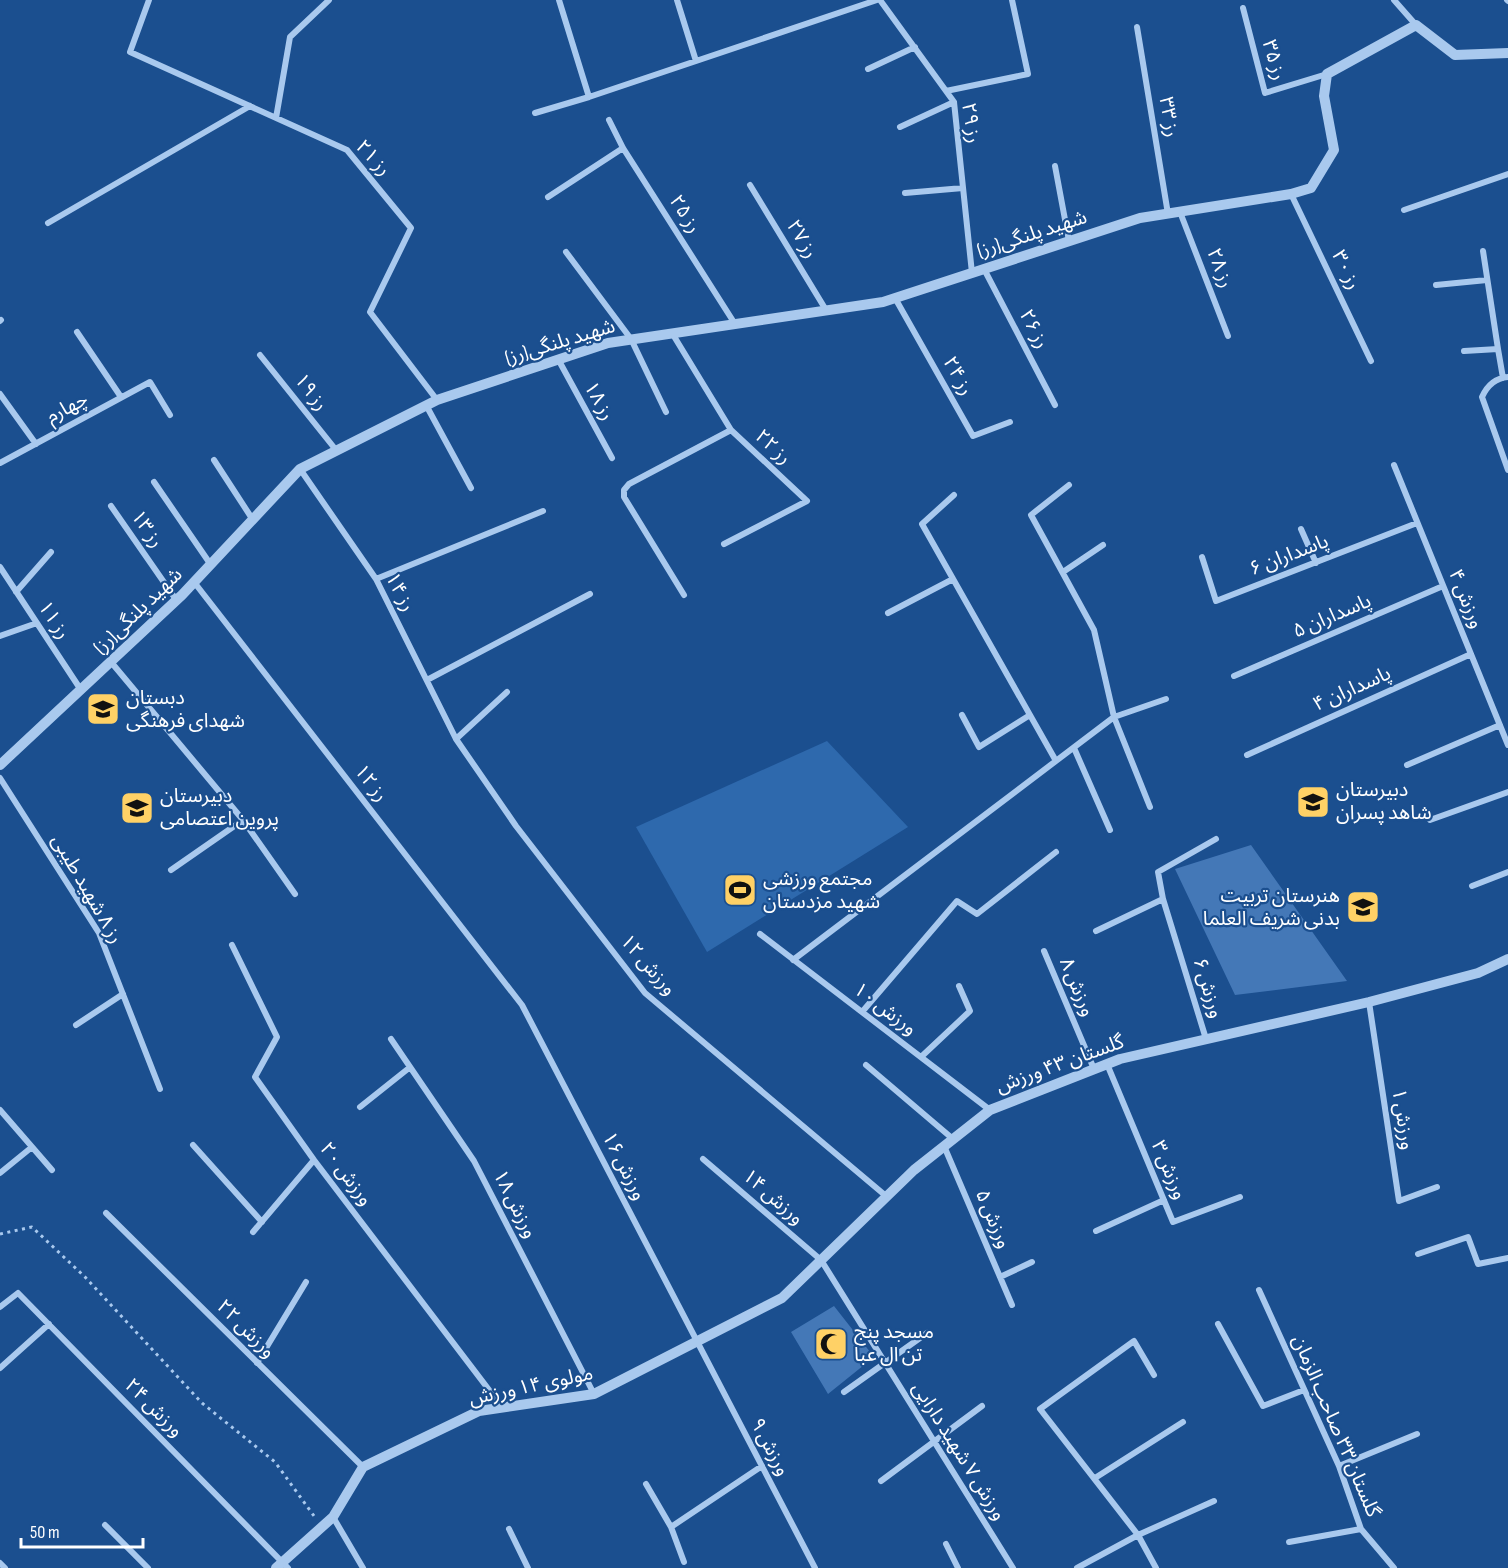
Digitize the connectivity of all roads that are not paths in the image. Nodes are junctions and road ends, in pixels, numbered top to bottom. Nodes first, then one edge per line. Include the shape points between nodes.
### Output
1 (149, 0) edge
2 (329, 0) edge
3 (559, 0) edge
4 (677, 0) edge
5 (879, 0) edge
6 (1011, 0) edge
7 (1394, 0) edge
8 (1243, 8) dead end
9 (1416, 25) junction
10 (1137, 27) dead end
11 (915, 47) junction
12 (1508, 53) edge
13 (696, 61) junction
14 (868, 69) dead end
15 (1327, 74) junction
16 (946, 91) junction
17 (589, 97) junction
18 (954, 102) junction
19 (250, 106) junction
20 (536, 113) dead end
21 (276, 118) junction
22 (609, 120) dead end
23 (900, 127) dead end
24 (623, 148) junction
25 (1054, 166) dead end
26 (1508, 174) edge
27 (750, 185) dead end
28 (963, 188) junction
29 (905, 194) dead end
30 (1291, 194) junction
31 (548, 197) dead end
32 (1404, 210) dead end
33 (1180, 212) junction
34 (1168, 214) junction
35 (48, 223) dead end
36 (1069, 241) junction
37 (1483, 251) dead end
38 (566, 252) dead end
39 (984, 268) junction
40 (972, 273) junction
41 (1487, 280) junction
42 (1436, 285) dead end
43 (895, 298) junction
44 (826, 310) junction
45 (735, 324) junction
46 (77, 332) dead end
47 (672, 333) junction
48 (1228, 336) dead end
49 (631, 339) junction
50 (1498, 349) junction
51 (1464, 351) dead end
52 (260, 355) dead end
53 (558, 359) junction
54 (1371, 361) dead end
55 (1505, 377) edge
56 (0, 394) edge
57 (122, 398) junction
58 (437, 400) junction
59 (426, 405) junction
60 (1055, 405) dead end
61 (666, 412) dead end
62 (170, 415) dead end
63 (1010, 422) dead end
64 (731, 430) junction
65 (36, 444) junction
66 (336, 450) junction
67 (612, 458) dead end
68 (214, 460) dead end
69 (0, 463) edge
70 (1394, 465) dead end
71 (300, 468) junction
72 (1508, 470) edge
73 (153, 482) dead end
74 (1069, 485) dead end
75 (471, 488) dead end
76 (954, 495) dead end
77 (111, 506) dead end
78 (543, 511) dead end
79 (253, 520) junction
80 (1418, 523) junction
81 (1301, 529) dead end
82 (724, 544) dead end
83 (1103, 545) dead end
84 (51, 552) dead end
85 (1202, 557) dead end
86 (1316, 563) junction
87 (211, 565) junction
88 (0, 567) edge
89 (1063, 572) junction
90 (376, 579) junction
91 (953, 579) junction
92 (194, 582) junction
93 (1443, 586) junction
94 (16, 592) junction
95 (590, 594) dead end
96 (684, 595) dead end
97 (177, 601) junction
98 (888, 613) dead end
99 (37, 623) junction
100 (0, 636) edge
101 (1471, 654) junction
102 (111, 662) junction
103 (1234, 676) dead end
104 (427, 680) junction
105 (81, 690) junction
106 (507, 692) dead end
107 (1166, 699) dead end
108 (962, 715) dead end
109 (1030, 716) junction
110 (1114, 717) junction
111 (1500, 725) junction
112 (456, 739) junction
113 (1508, 745) edge
114 (1074, 748) junction
115 (1247, 755) dead end
116 (1056, 761) junction
117 (0, 765) edge
118 (1407, 765) dead end
119 (0, 778) edge
120 (1508, 792) edge
121 (1150, 807) dead end
122 (243, 820) junction
123 (1430, 820) dead end
124 (1110, 830) dead end
125 (1216, 839) dead end
126 (1056, 852) dead end
127 (171, 870) dead end
128 (1508, 872) edge
129 (1472, 886) dead end
130 (295, 894) dead end
131 (1163, 899) junction
132 (1096, 931) dead end
133 (760, 934) dead end
134 (232, 945) dead end
135 (1044, 951) dead end
136 (1508, 959) edge
137 (793, 960) junction
138 (959, 986) dead end
139 (123, 993) junction
140 (1369, 1002) junction
141 (522, 1005) joint
142 (862, 1012) junction
143 (76, 1024) dead end
144 (391, 1039) dead end
145 (1206, 1039) junction
146 (921, 1058) junction
147 (1107, 1064) junction
148 (866, 1065) dead end
149 (409, 1068) junction
150 (1094, 1069) junction
151 (160, 1089) dead end
152 (360, 1107) dead end
153 (0, 1110) edge
154 (990, 1110) junction
155 (953, 1138) junction
156 (193, 1145) dead end
157 (944, 1146) junction
158 (32, 1147) junction
159 (703, 1158) dead end
160 (314, 1160) junction
161 (52, 1170) dead end
162 (0, 1173) edge
163 (1437, 1187) dead end
164 (886, 1197) junction
165 (1240, 1197) dead end
166 (1164, 1200) junction
167 (106, 1213) dead end
168 (262, 1222) junction
169 (1096, 1231) dead end
170 (253, 1232) dead end
171 (1418, 1254) dead end
172 (1508, 1258) edge
173 (821, 1260) junction
174 (1032, 1262) dead end
175 (1000, 1277) junction
176 (306, 1282) dead end
177 (1259, 1290) dead end
178 (1012, 1305) dead end
179 (0, 1307) edge
180 (49, 1324) junction
181 (1218, 1324) dead end
182 (927, 1333) dead end
183 (696, 1342) junction
184 (257, 1363) junction
185 (884, 1364) junction
186 (0, 1368) edge
187 (1154, 1375) dead end
188 (1304, 1389) junction
189 (844, 1392) dead end
190 (594, 1394) junction
191 (982, 1406) dead end
192 (502, 1407) junction
193 (1183, 1422) dead end
194 (1417, 1434) dead end
195 (934, 1442) junction
196 (762, 1466) junction
197 (1339, 1466) junction
198 (363, 1467) junction
199 (1095, 1478) junction
200 (880, 1481) dead end
201 (646, 1484) dead end
202 (1214, 1501) dead end
203 (333, 1517) junction
204 (105, 1525) dead end
205 (671, 1527) junction
206 (509, 1529) dead end
207 (1361, 1529) junction
208 (1138, 1535) junction
209 (1289, 1542) dead end
210 (946, 1544) dead end
211 (0, 1563) edge
212 (684, 1563) dead end
213 (283, 1566) edge
214 (5, 1568) edge
215 (148, 1568) edge
216 (363, 1568) edge
217 (528, 1568) edge
218 (815, 1568) edge
219 (958, 1568) edge
220 (1013, 1568) edge
221 (1077, 1568) edge
222 (1156, 1568) edge
223 (1394, 1568) edge

1 - 19 street, رز ۲۱ via 130,52
2 - 21 street via 290,37
3 - 17 street
4 - 13 street
5 - 11 street, رز ۲۹
5 - 13 street
6 - 16 street via 1028,74
7 - 9 street
8 - 15 street, رز ۳۵ via 1265,93
9 - 12 street via 1455,55
9 - 15 street
10 - 34 street, رز ۳۳
11 - 14 street
11 - 16 street, رز ۲۹
13 - 17 street
15 - 30 street, شهید پلنگی(رز) via 1324,96 1334,150 1311,188
16 - 18 street, رز ۲۹
17 - 20 street
18 - 23 street
18 - 28 street, رز ۲۹
19 - 21 street, رز ۲۱
19 - 35 street
21 - 58 street, رز ۲۱ via 347,150 411,228 370,312
22 - 24 street, رز ۲۵
24 - 31 street
24 - 45 street, رز ۲۵
25 - 36 street
26 - 32 street
27 - 44 street, رز ۲۷
28 - 29 street
28 - 40 street, رز ۲۹
30 - 33 street, شهید پلنگی(رز)
30 - 54 street, رز ۳۰
33 - 34 street, شهید پلنگی(رز)
33 - 48 street, رز ۲۸
34 - 36 street, شهید پلنگی(رز) via 1140,218
36 - 39 street, شهید پلنگی(رز)
37 - 41 street
38 - 49 street
39 - 40 street, شهید پلنگی(رز)
39 - 60 street, رز ۲۶
40 - 43 street, شهید پلنگی(رز)
41 - 42 street
41 - 50 street
43 - 44 street, شهید پلنگی(رز)
43 - 63 street, رز ۲۴ via 973,436
44 - 45 street, شهید پلنگی(رز)
45 - 47 street, شهید پلنگی(رز)
46 - 57 street
47 - 49 street, شهید پلنگی(رز)
47 - 64 street, رز ۲۲
49 - 53 street, شهید پلنگی(رز)
49 - 61 street
50 - 51 street
50 - 55 street
52 - 66 street, رز ۱۹
53 - 58 street, شهید پلنگی(رز)
53 - 67 street, رز ۱۸
55 - 72 street via 1488,385 1482,397
56 - 65 street
57 - 62 street, چهارم via 150,382
57 - 65 street, چهارم
58 - 59 street, شهید پلنگی(رز)
59 - 66 street, شهید پلنگی(رز)
59 - 75 street
64 - 82 street, رز ۲۲ via 807,501
64 - 96 street via 624,490 624,497
65 - 69 street, چهارم
66 - 71 street, شهید پلنگی(رز)
68 - 79 street
70 - 80 street, ورزش ۴
71 - 79 street, شهید پلنگی(رز)
71 - 90 street, رز ۱۴
73 - 87 street
74 - 89 street via 1031,514
76 - 91 street via 922,524
77 - 97 street, رز ۱۳
78 - 90 street
79 - 87 street, شهید پلنگی(رز)
80 - 86 street, پاسداران ۶
80 - 93 street, ورزش ۴
81 - 86 street
83 - 89 street
84 - 94 street
85 - 86 street, پاسداران ۶ via 1216,601
87 - 92 street, شهید پلنگی(رز)
88 - 94 street, رز ۱۱
89 - 110 street via 1094,630
90 - 104 street, رز ۱۴
91 - 98 street
91 - 109 street
92 - 97 street, شهید پلنگی(رز)
92 - 141 street, رز ۱۲
93 - 101 street, ورزش ۴
93 - 103 street, پاسداران ۵
94 - 99 street, رز ۱۱
95 - 104 street
97 - 102 street, شهید پلنگی(رز)
99 - 100 street
99 - 105 street, رز ۱۱
101 - 111 street, ورزش ۴
101 - 115 street, پاسداران ۴
102 - 105 street, شهید پلنگی(رز)
102 - 122 street
104 - 112 street, رز ۱۴
105 - 117 street, شهید پلنگی(رز)
106 - 112 street
107 - 110 street
108 - 109 street via 979,747
109 - 116 street
110 - 114 street
110 - 121 street
111 - 113 street, ورزش ۴
111 - 118 street
112 - 164 street, ورزش ۱۲ via 516,826 645,993
114 - 116 street
114 - 124 street
116 - 137 street
119 - 139 street, رز ۸ شهید طیبی via 99,933
120 - 123 street
122 - 127 street
122 - 130 street
125 - 131 street, ورزش ۶ via 1158,872
126 - 142 street via 977,914 957,901
128 - 129 street
131 - 132 street
131 - 145 street, ورزش ۶
133 - 137 street, ورزش ۱۰
134 - 160 street, ورزش ۲۰ via 278,1037 255,1077
135 - 150 street, ورزش ۸
136 - 140 street, گلستان ۴۳ ورزش via 1478,973
137 - 142 street, ورزش ۱۰
138 - 146 street via 970,1011
139 - 143 street
139 - 151 street, رز ۸ شهید طیبی
140 - 145 street, گلستان ۴۳ ورزش
140 - 163 street, ورزش ۱ via 1399,1201
141 - 183 street, ورزش ۱۶
142 - 146 street, ورزش ۱۰
144 - 149 street, ورزش ۱۸
145 - 147 street, گلستان ۴۳ ورزش
146 - 154 street, ورزش ۱۰
147 - 150 street, گلستان ۴۳ ورزش
147 - 166 street, ورزش ۳
148 - 155 street
149 - 152 street
149 - 190 street, ورزش ۱۸ via 474,1161
150 - 154 street, گلستان ۴۳ ورزش
153 - 158 street
154 - 155 street, گلستان ۴۳ ورزش
155 - 157 street, گلستان ۴۳ ورزش
156 - 168 street
157 - 164 street, گلستان ۴۳ ورزش
157 - 175 street, ورزش ۵
158 - 161 street
158 - 162 street
159 - 173 street, ورزش ۱۴
160 - 168 street
160 - 192 street, ورزش ۲۰
164 - 173 street, گلستان ۴۳ ورزش
165 - 166 street, ورزش ۳ via 1173,1222
166 - 169 street
167 - 184 street, ورزش ۲۲
168 - 170 street
171 - 172 street via 1468,1237 1478,1264
173 - 183 street, گلستان ۴۳ ورزش via 782,1298
173 - 185 street, ورزش ۷ شهید دارایی
174 - 175 street
175 - 178 street, ورزش ۵
176 - 184 street
177 - 188 street, گلستان ۳۳ صاحب الزمان
179 - 180 street, ورزش ۲۴ via 18,1293
180 - 186 street
180 - 213 street, ورزش ۲۴
181 - 188 street via 1263,1406
182 - 185 street
183 - 190 street, مولوی ۱۴ ورزش
183 - 196 street, ورزش ۹
184 - 198 street, ورزش ۲۲
185 - 189 street
185 - 195 street, ورزش ۷ شهید دارایی
187 - 199 street via 1134,1341 1040,1409
188 - 197 street, گلستان ۳۳ صاحب الزمان
190 - 192 street, مولوی ۱۴ ورزش
191 - 195 street
192 - 198 street, مولوی ۱۴ ورزش via 478,1411
193 - 199 street
194 - 197 street
195 - 200 street
195 - 220 street, ورزش ۷ شهید دارایی
196 - 205 street
196 - 218 street, ورزش ۹
197 - 207 street, گلستان ۳۳ صاحب الزمان
198 - 203 street
199 - 208 street
201 - 205 street
202 - 208 street
203 - 213 street
203 - 216 street
204 - 215 street
205 - 212 street
206 - 217 street
207 - 209 street
207 - 223 street, گلستان ۳۳ صاحب الزمان
208 - 221 street
208 - 222 street
210 - 219 street
211 - 214 street

